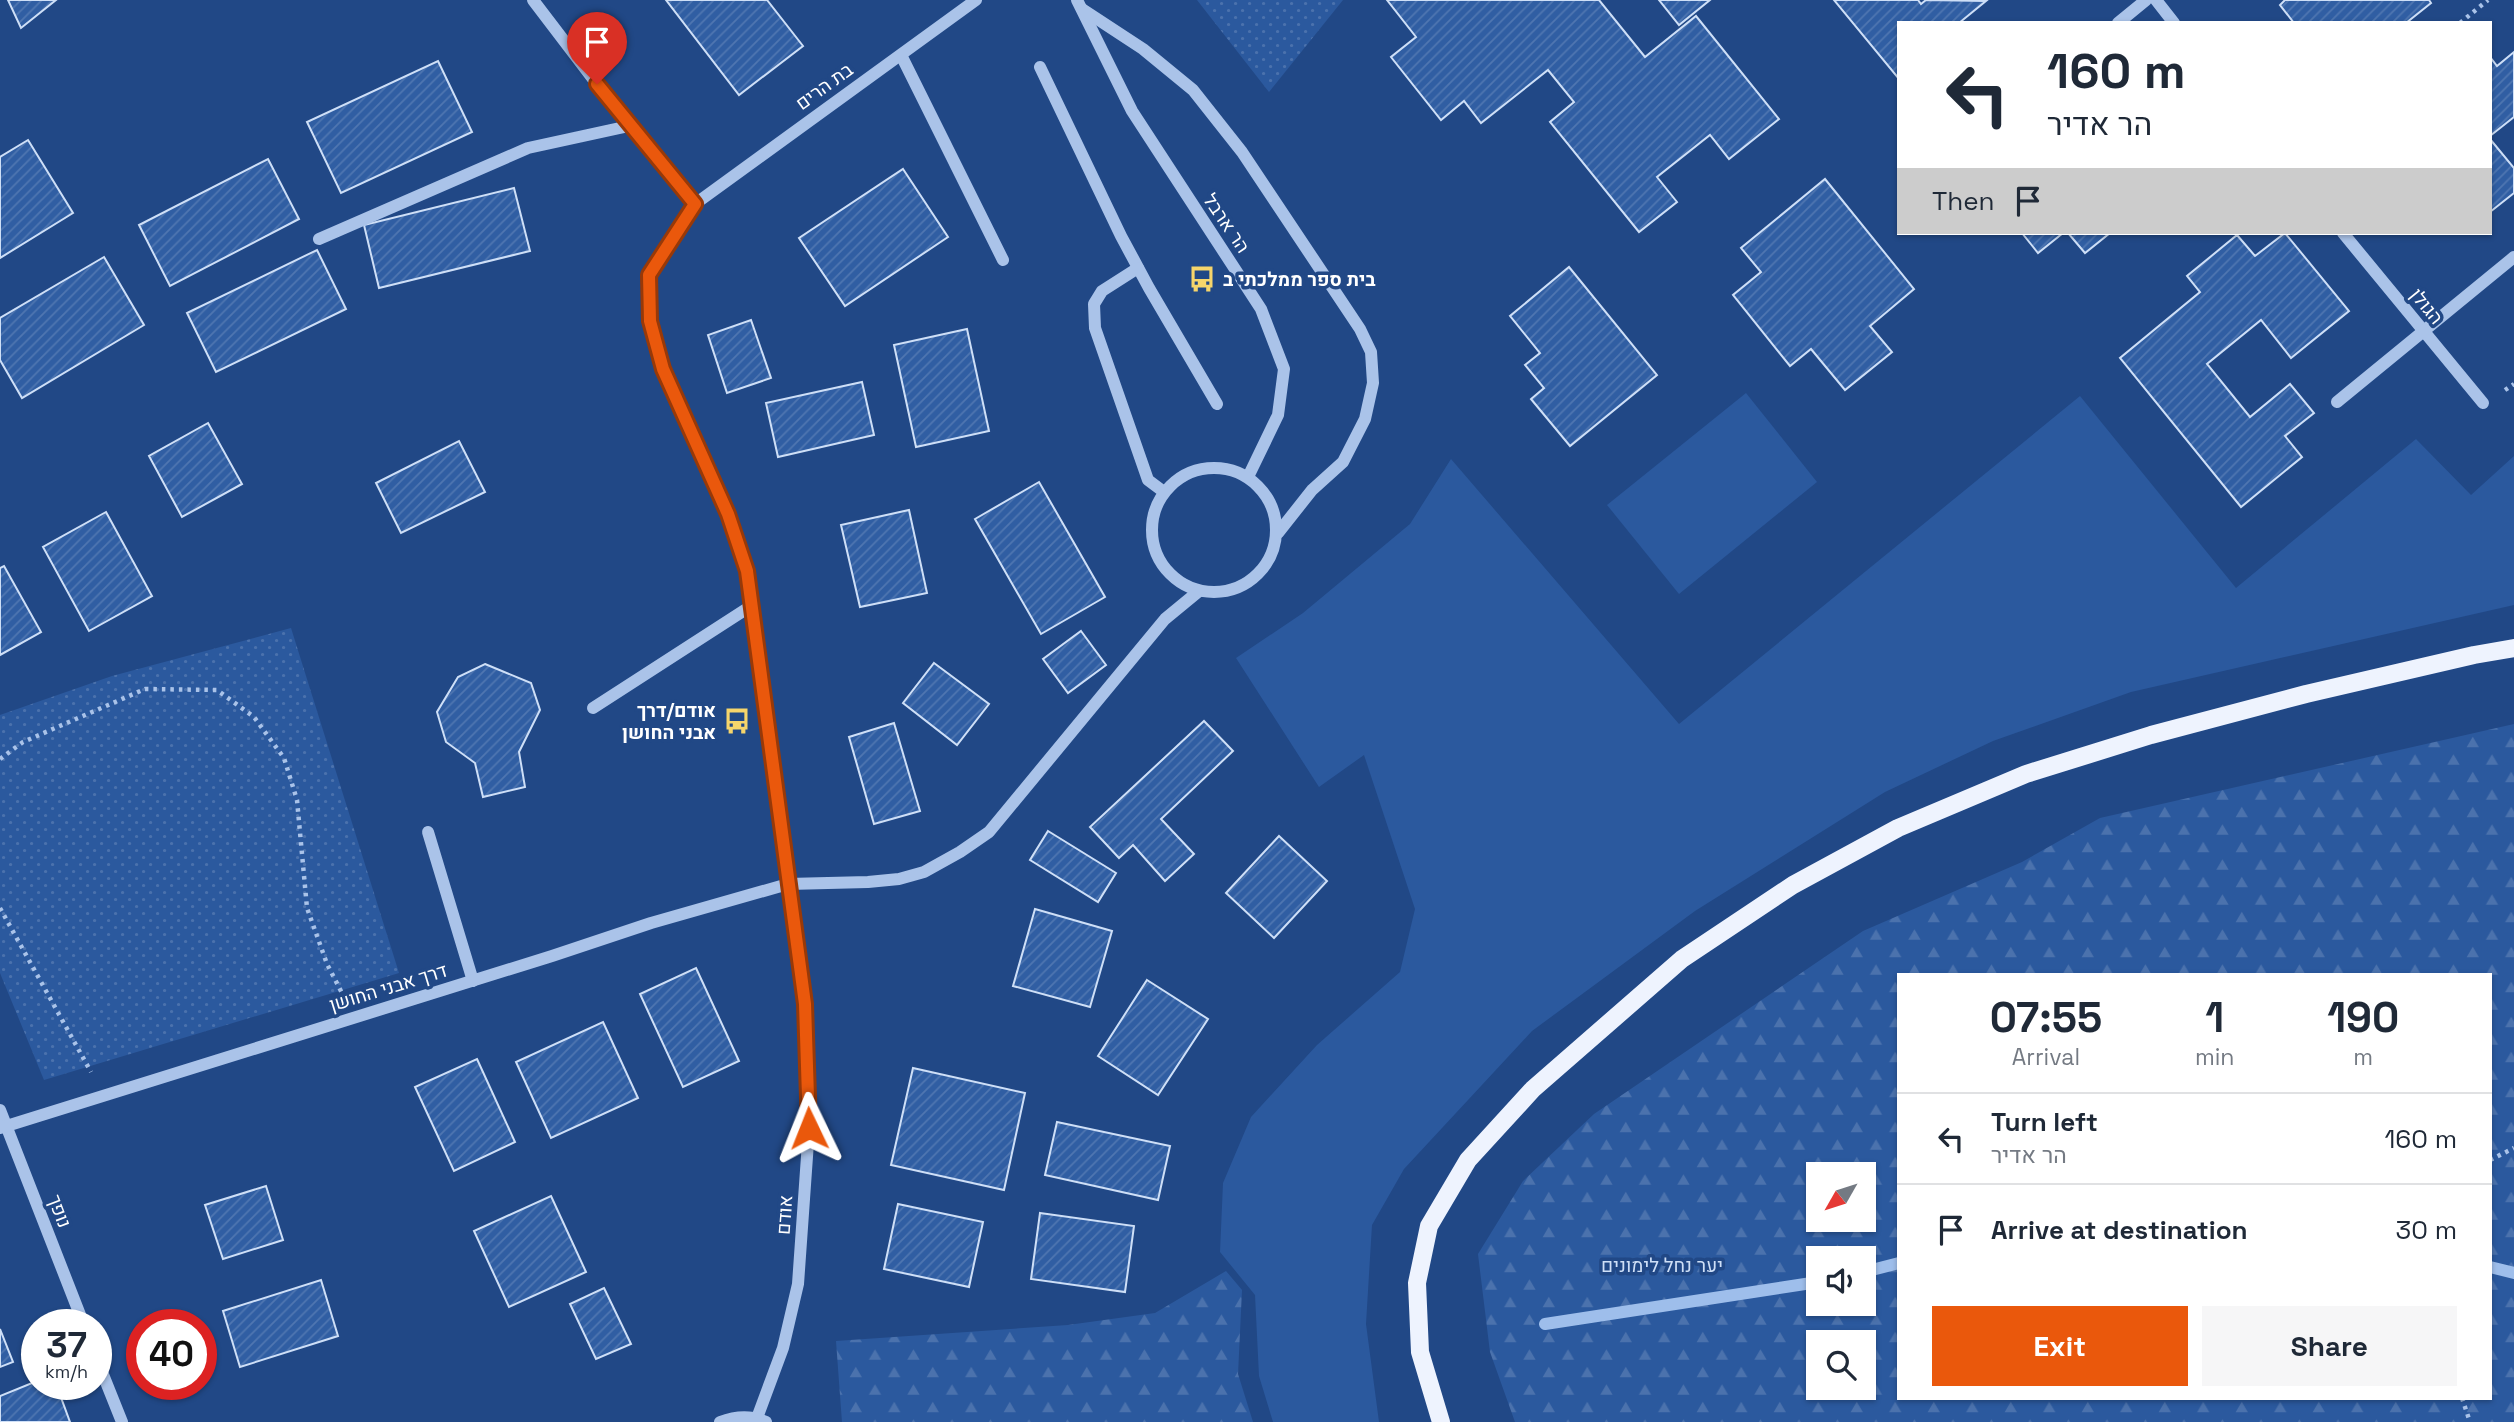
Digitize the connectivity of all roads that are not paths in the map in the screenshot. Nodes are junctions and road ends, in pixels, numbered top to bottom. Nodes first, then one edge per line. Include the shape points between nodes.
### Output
1 (533, 0) edge
2 (976, 0) edge
3 (2146, 0) edge
4 (2156, 0) edge
5 (1080, 5) edge
6 (2120, 21) edge
7 (2172, 21) edge
8 (901, 55) junction
9 (1040, 67) dead end
10 (629, 126) junction
11 (695, 204) junction
12 (2345, 235) edge
13 (319, 239) dead end
14 (2514, 257) edge
15 (1003, 260) dead end
16 (1138, 268) junction
17 (2423, 332) junction
18 (2337, 402) dead end
19 (2483, 403) dead end
20 (1217, 404) dead end
21 (1248, 477) junction
22 (1164, 492) junction
23 (1278, 533) junction
24 (1199, 591) junction
25 (751, 606) junction
26 (2514, 648) edge
27 (593, 708) dead end
28 (428, 832) dead end
29 (788, 884) junction
30 (473, 981) junction
31 (0, 1110) edge
32 (3, 1126) edge
33 (77, 1309) edge
34 (112, 1399) edge
35 (762, 1420) edge
36 (121, 1422) edge
37 (720, 1422) edge
38 (1441, 1422) edge

1 - 10 street
2 - 8 street, בת הרים
3 - 6 street
4 - 7 street
5 - 21 street, הר ארבל via 1132,111 1261,309 1284,369 1278,415
5 - 23 street via 1193,90 1242,152 1371,352 1373,383 1366,419 1343,462 1312,490
8 - 11 street, בת הרים
8 - 15 street
9 - 16 street
10 - 11 street
10 - 13 street via 528,148
11 - 25 street, אודם via 649,275 650,321 663,369 728,514 747,571
12 - 17 street, הגולן
14 - 17 street
16 - 20 street
16 - 22 street via 1102,291 1094,304 1095,328 1148,480
17 - 18 street
17 - 19 street, הגולן
21 - 22 street via 1216,468 1194,471
21 - 23 street via 1264,492 1275,512
22 - 24 street via 1154,511 1154,547 1178,582
23 - 24 street via 1268,565 1253,581 1234,591
24 - 29 street, דרך אבני החושן via 1165,619 989,832 961,852 924,872 899,879
25 - 27 street
25 - 29 street, אודם
26 - 38 main road via 2293,697 2026,774 1875,840 1793,885 1682,959 1533,1089 1468,1160 1429,1226 1416,1283 1420,1352
28 - 30 street
29 - 30 street, דרך אבני החושן
29 - 35 street, אודם via 805,1004 809,1128 798,1284
30 - 32 street, דרך אבני החושן
31 - 32 street, נופך
32 - 33 street, נופך
34 - 36 street
35 - 37 street via 740,1417

